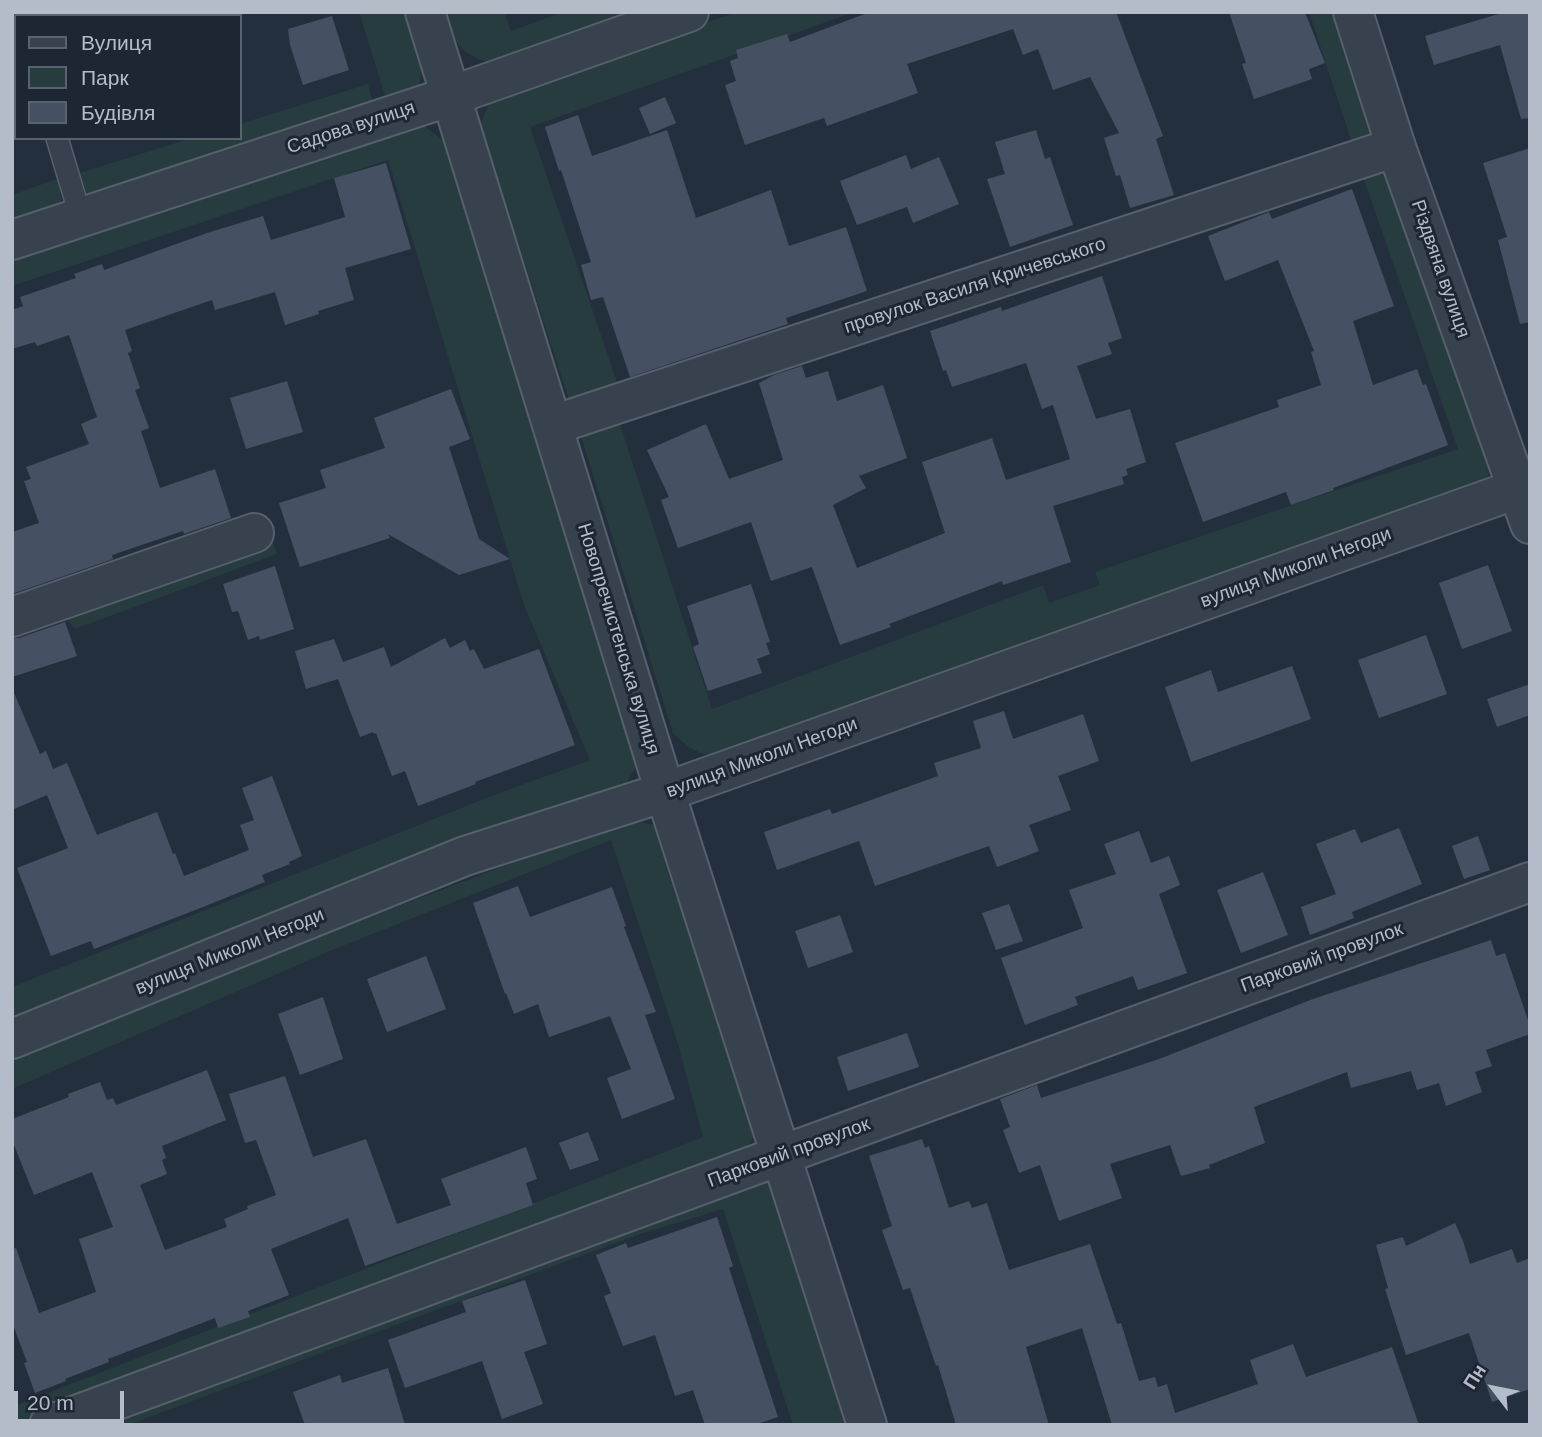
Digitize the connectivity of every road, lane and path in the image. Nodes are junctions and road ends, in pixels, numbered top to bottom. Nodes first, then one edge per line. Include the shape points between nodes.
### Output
1 (425, 12) edge
2 (689, 12) edge
3 (1353, 12) edge
4 (452, 96) junction
5 (58, 140) edge
6 (1396, 147) junction
7 (81, 218) junction
8 (12, 240) edge
9 (553, 425) junction
10 (1517, 489) junction
11 (1530, 524) edge
12 (254, 533) dead end
13 (12, 617) edge
14 (665, 792) junction
15 (1530, 883) edge
16 (12, 1039) edge
17 (782, 1155) junction
18 (49, 1425) edge
19 (867, 1425) edge

1 - 4 street, Новопречистенська вулиця
2 - 4 street, Садова вулиця
3 - 6 street, Різдвяна вулиця
4 - 7 street, Садова вулиця
4 - 9 street, Новопречистенська вулиця
5 - 7 lane
6 - 9 street, провулок Василя Кричевського
6 - 10 street, Різдвяна вулиця
7 - 8 street, Садова вулиця
9 - 14 street, Новопречистенська вулиця
10 - 11 street, Різдвяна вулиця
10 - 14 street, вулиця Миколи Негоди
12 - 13 street
14 - 16 street, вулиця Миколи Негоди via 465,856
14 - 17 street, Новопречистенська вулиця
15 - 17 street, Парковий провулок
17 - 18 street, Парковий провулок
17 - 19 street, Новопречистенська вулиця

